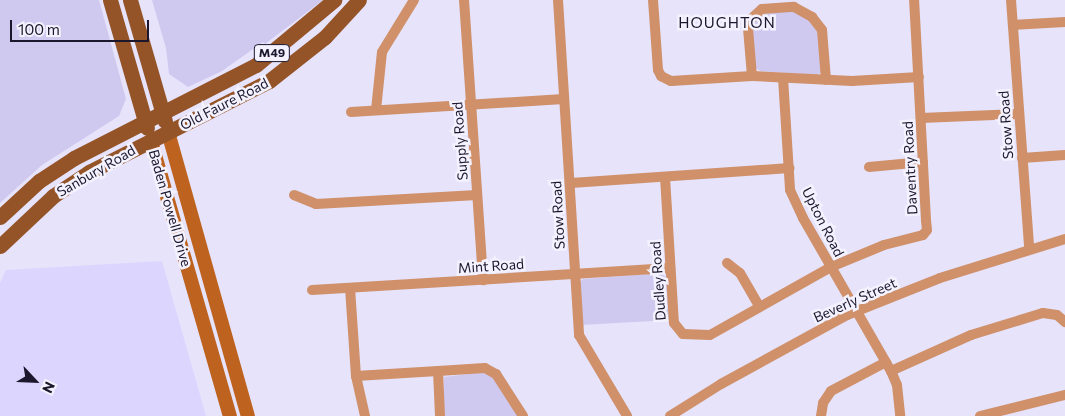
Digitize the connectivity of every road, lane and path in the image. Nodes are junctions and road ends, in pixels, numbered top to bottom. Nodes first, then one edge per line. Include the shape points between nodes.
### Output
1 (110, 0) edge
2 (130, 0) edge
3 (334, 0) edge
4 (359, 0) edge
5 (414, 0) edge
6 (464, 0) edge
7 (558, 0) edge
8 (653, 0) edge
9 (914, 0) edge
10 (1011, 0) edge
11 (1065, 22) edge
12 (1013, 25) junction
13 (752, 76) junction
14 (919, 77) junction
15 (783, 78) junction
16 (826, 80) junction
17 (564, 99) junction
18 (471, 105) junction
19 (376, 110) junction
20 (163, 112) junction
21 (351, 112) dead end
22 (1018, 114) junction
23 (922, 118) junction
24 (145, 120) junction
25 (168, 132) junction
26 (150, 141) junction
27 (1065, 155) edge
28 (1022, 158) junction
29 (923, 162) junction
30 (789, 168) junction
31 (869, 168) dead end
32 (665, 177) junction
33 (571, 183) junction
34 (294, 194) dead end
35 (477, 196) junction
36 (0, 217) edge
37 (1065, 239) edge
38 (0, 246) edge
39 (1028, 248) junction
40 (727, 264) dead end
41 (831, 267) junction
42 (670, 268) junction
43 (575, 274) junction
44 (483, 280) junction
45 (350, 288) junction
46 (312, 290) dead end
47 (760, 307) junction
48 (856, 312) junction
49 (1065, 322) edge
50 (889, 367) junction
51 (438, 371) junction
52 (356, 376) junction
53 (1065, 395) edge
54 (819, 415) edge
55 (230, 416) edge
56 (248, 416) edge
57 (365, 416) edge
58 (440, 416) edge
59 (522, 416) edge
60 (627, 416) edge
61 (670, 416) edge
62 (900, 416) edge
63 (980, 416) edge

1 - 24 main road, Baden Powell Drive
2 - 20 main road, Baden Powell Drive
3 - 20 main road, Old Faure Road / M49 via 256,65
4 - 25 main road, Old Faure Road / M49 via 325,37 269,81 237,100
5 - 19 street via 382,52
6 - 18 street, Supply Road
7 - 17 street, Stow Road
8 - 13 street via 658,70 665,79
9 - 14 street, Daventry Road
10 - 12 street, Stow Road
11 - 12 street
12 - 22 street, Stow Road
13 - 15 street
13 - 16 street via 750,20 762,9 794,7 812,17 822,30
14 - 16 street
14 - 23 street, Daventry Road
15 - 16 street
15 - 30 street, Upton Road
17 - 18 street
17 - 33 street, Stow Road
18 - 19 street
18 - 35 street, Supply Road
19 - 21 street
20 - 24 main road, Old Faure Road
20 - 25 main road, Baden Powell Drive
22 - 23 street
22 - 28 street, Stow Road
23 - 29 street, Daventry Road
24 - 26 main road, Baden Powell Drive
24 - 36 main road, Sanbury Road via 74,158 40,181
25 - 26 main road, Old Faure Road
25 - 56 main road, Baden Powell Drive
26 - 38 main road, Sanbury Road via 105,163 54,196
26 - 55 main road, Baden Powell Drive
27 - 28 street
28 - 39 street, Stow Road
29 - 31 street
29 - 41 street, Daventry Road via 927,230 922,235 884,245
30 - 32 street
30 - 41 street, Upton Road via 794,200
32 - 33 street
32 - 42 street, Dudley Road
33 - 43 street, Stow Road
34 - 35 street via 316,204
35 - 44 street, Supply Road
37 - 39 street, Beverly Street
39 - 48 street, Beverly Street via 940,278
40 - 47 street via 740,272
41 - 47 street, Dudley Road
41 - 48 street, Upton Road
42 - 43 street, Mint Road
42 - 47 street, Dudley Road via 674,323 681,333 697,337 710,335
43 - 44 street, Mint Road
43 - 60 street, Stow Road via 581,343
44 - 45 street, Mint Road
45 - 46 street, Mint Road
45 - 52 street
48 - 50 street, Upton Road
48 - 61 street, Beverly Street via 721,384
49 - 50 street via 1057,315 1043,313 971,335
50 - 54 street via 831,391
50 - 62 street, Upton Road via 897,385
51 - 52 street
51 - 58 street
51 - 59 street via 489,370
52 - 57 street
53 - 63 street

